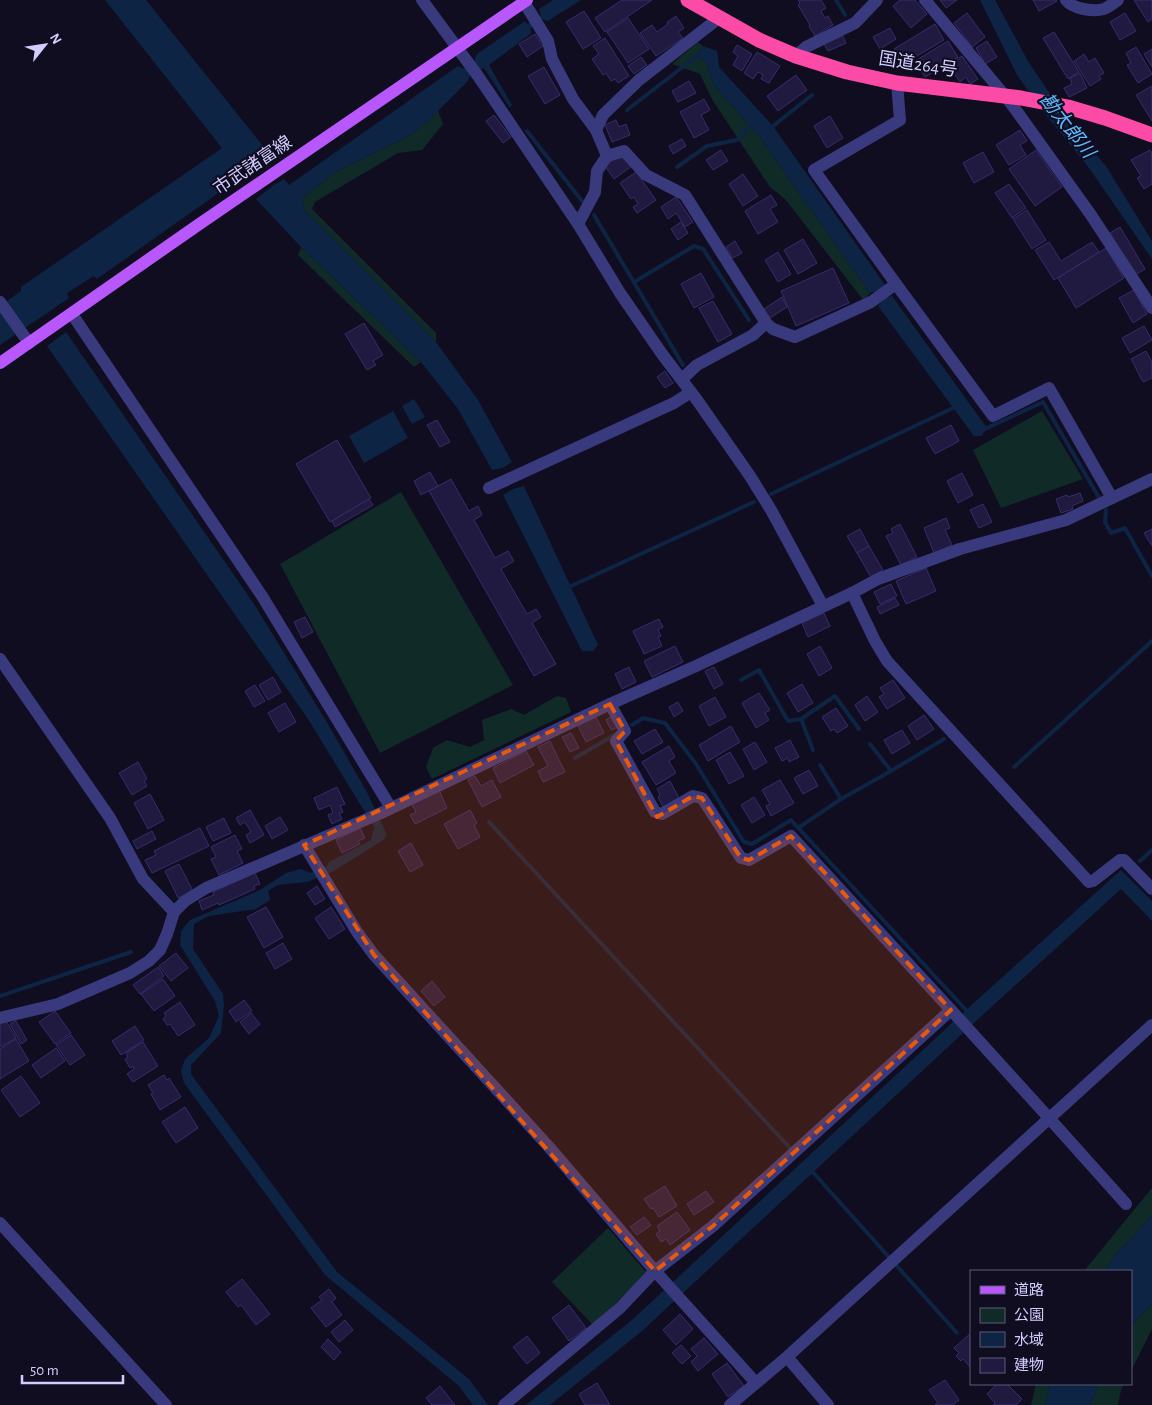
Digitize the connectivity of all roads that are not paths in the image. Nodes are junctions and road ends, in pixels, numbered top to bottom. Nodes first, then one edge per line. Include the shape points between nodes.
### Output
1 (422, 0) edge
2 (688, 0) edge
3 (877, 0) edge
4 (925, 0) edge
5 (1066, 0) edge
6 (1118, 0) edge
7 (526, 1) edge
8 (719, 18) junction
9 (457, 47) junction
10 (796, 56) junction
11 (897, 83) junction
12 (1013, 98) junction
13 (596, 130) junction
14 (1152, 135) edge
15 (607, 156) junction
16 (578, 224) junction
17 (896, 284) junction
18 (0, 302) edge
19 (1152, 308) edge
20 (72, 314) junction
21 (766, 324) junction
22 (26, 339) junction
23 (0, 363) edge
24 (682, 379) junction
25 (691, 392) junction
26 (1152, 479) edge
27 (494, 485) dead end
28 (1112, 498) junction
29 (852, 593) junction
30 (823, 606) junction
31 (0, 659) edge
32 (610, 704) junction
33 (386, 811) junction
34 (304, 845) junction
35 (1152, 889) edge
36 (174, 912) junction
37 (953, 1013) junction
38 (0, 1018) edge
39 (1152, 1025) edge
40 (1050, 1118) junction
41 (1126, 1204) dead end
42 (0, 1223) edge
43 (655, 1271) junction
44 (788, 1357) junction
45 (756, 1383) junction
46 (166, 1405) edge
47 (504, 1405) edge
48 (730, 1405) edge
49 (828, 1405) edge

1 - 9 street
2 - 8 highway, 国道264号
3 - 10 street via 855,23 806,47
4 - 12 street
5 - 6 street via 1068,4 1082,9 1104,9
7 - 9 main road, 市武諸富線
7 - 13 street via 548,41 552,59 573,99
8 - 10 highway, 国道264号
8 - 13 street via 639,80 603,115
9 - 16 street
9 - 20 main road, 市武諸富線
10 - 11 highway, 国道264号 via 846,72
11 - 12 highway, 国道264号
11 - 17 street via 900,120 814,170
12 - 14 highway, 国道264号 via 1068,107
12 - 19 street
13 - 15 street
15 - 16 street via 598,171 595,192
15 - 21 street via 624,151 646,175 685,195
16 - 24 street via 620,293
17 - 21 street via 871,302 795,337
17 - 28 street via 993,416 1049,388
18 - 22 street
20 - 22 main road, 市武諸富線
20 - 33 street via 262,596
21 - 24 street via 753,335 697,365
22 - 23 main road, 市武諸富線
24 - 25 street
25 - 27 street via 674,403
25 - 30 street via 771,510
26 - 28 street
28 - 29 street via 1066,520 960,549 878,579
29 - 30 street
29 - 35 street via 887,660 1089,882 1124,860
30 - 32 street
31 - 36 street via 110,818 143,879
32 - 33 street
32 - 37 street via 625,731 616,740 655,812 662,814 693,796 702,798 741,858 749,860 790,836
33 - 34 street
34 - 36 street via 206,888
34 - 43 street via 374,955 549,1147
36 - 38 street via 160,950 130,974 58,1004
37 - 40 street
37 - 43 street via 713,1226
39 - 40 street
40 - 41 street
40 - 44 street
42 - 46 street
43 - 45 street
43 - 47 street via 620,1308
44 - 45 street
44 - 49 street
45 - 48 street

